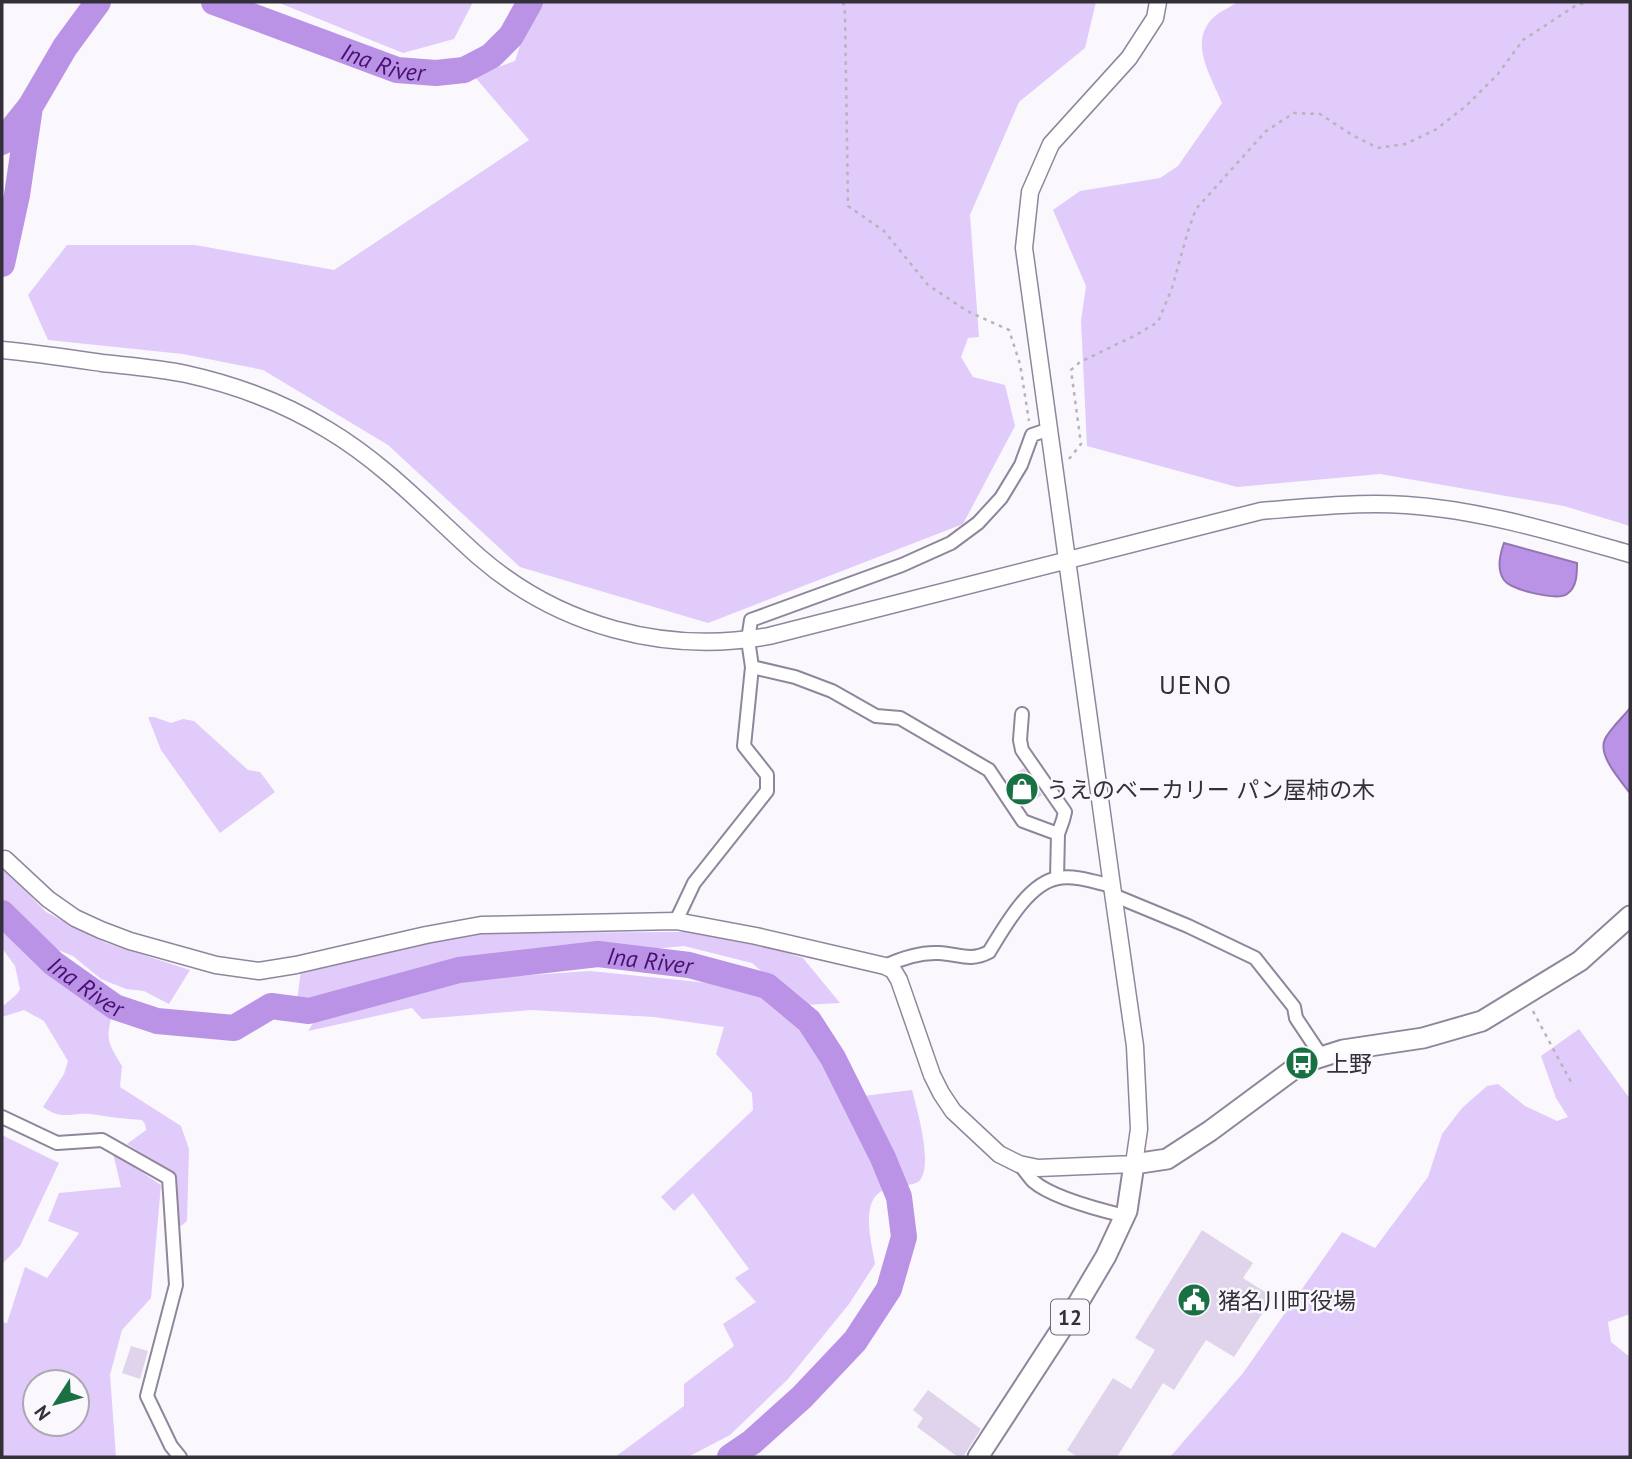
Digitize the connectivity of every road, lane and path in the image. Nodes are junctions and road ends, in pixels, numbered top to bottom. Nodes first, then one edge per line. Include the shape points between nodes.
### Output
1 (843, 2) edge
2 (1158, 2) edge
3 (1587, 2) edge
4 (7, 350) edge
5 (1050, 429) junction
6 (1032, 435) junction
7 (1055, 468) junction
8 (1630, 554) edge
9 (1067, 560) junction
10 (748, 640) junction
11 (752, 667) junction
12 (1022, 714) dead end
13 (1058, 834) junction
14 (2, 860) edge
15 (1057, 878) junction
16 (1112, 891) junction
17 (1630, 916) edge
18 (676, 921) junction
19 (884, 966) junction
20 (1525, 996) junction
21 (1322, 1057) junction
22 (1571, 1082) dead end
23 (2, 1117) edge
24 (1019, 1164) junction
25 (1134, 1164) junction
26 (1125, 1216) junction
27 (180, 1457) edge
28 (978, 1457) edge

1 - 6 path via 848,206 884,231 928,285 967,311 1009,330
2 - 5 street via 1155,18 1129,58 1051,144 1030,192 1024,248
3 - 7 path via 1523,40 1466,106 1434,131 1405,144 1378,148 1320,114 1294,113 1266,131 1196,209 1158,322 1071,370 1081,444
4 - 10 street via 183,373 253,393 328,430 368,458 479,556 553,607 654,639
5 - 6 street
5 - 7 street
6 - 10 street via 1021,465 1000,498 978,523 951,543 751,620
7 - 9 street
8 - 9 street via 1468,513 1405,505 1332,505 1261,512
9 - 10 street
9 - 16 street
10 - 11 street
11 - 13 street via 832,691 876,716 900,718 989,771 1023,821
11 - 18 street via 744,746 768,775 767,791 694,883
12 - 13 street via 1022,750 1065,812
13 - 15 street
14 - 18 street via 48,900 102,930 216,965 259,971 481,925
15 - 16 street via 1079,878
15 - 19 street via 1026,897 989,951 980,956 918,955
16 - 21 street via 1255,958 1294,1007 1296,1018
16 - 25 street via 1135,1046 1139,1129
17 - 20 main road via 1580,961
18 - 19 street
19 - 24 street via 899,980 932,1075 953,1111 999,1153
20 - 21 main road via 1482,1021 1423,1038
20 - 22 path
21 - 25 main road via 1302,1063 1167,1159
23 - 27 street via 57,1143 102,1140 169,1178 176,1285 147,1396
24 - 25 street
24 - 26 street via 1049,1191
25 - 26 main road, 12
26 - 28 main road, 12 via 1077,1305

